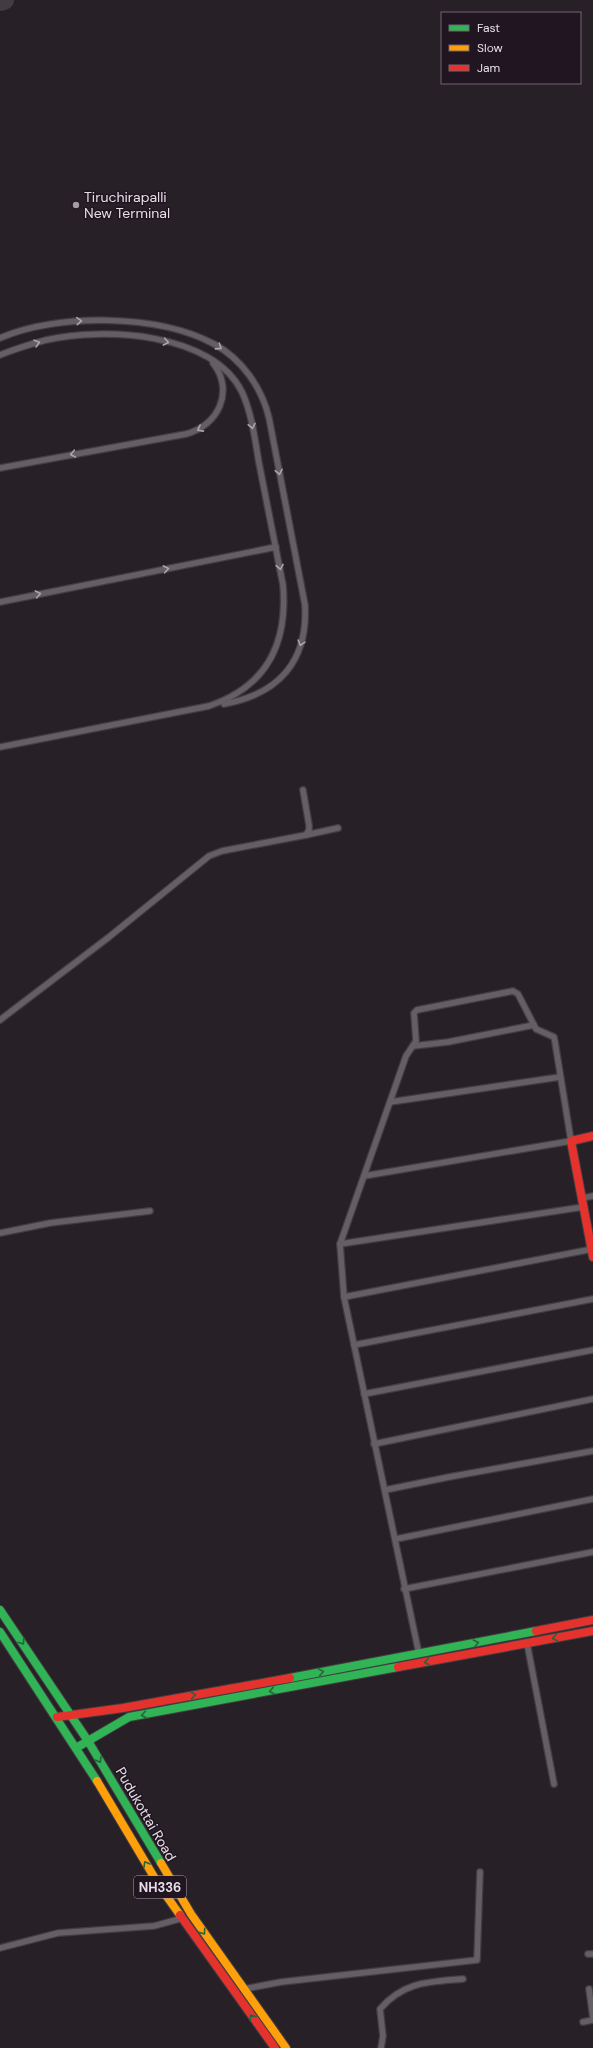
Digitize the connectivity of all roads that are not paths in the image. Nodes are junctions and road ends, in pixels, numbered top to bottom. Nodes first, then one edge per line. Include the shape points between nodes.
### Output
1 (0, 338) edge
2 (0, 354) edge
3 (211, 360) junction
4 (0, 468) edge
5 (276, 547) junction
6 (0, 602) edge
7 (209, 706) junction
8 (0, 747) edge
9 (303, 790) dead end
10 (338, 828) dead end
11 (306, 834) junction
12 (0, 1020) edge
13 (534, 1025) junction
14 (414, 1046) junction
15 (560, 1076) junction
16 (390, 1102) junction
17 (593, 1136) edge
18 (571, 1141) junction
19 (364, 1176) junction
20 (593, 1196) edge
21 (582, 1198) junction
22 (583, 1207) junction
23 (150, 1211) dead end
24 (0, 1233) edge
25 (340, 1244) junction
26 (592, 1252) edge
27 (344, 1297) junction
28 (593, 1299) edge
29 (354, 1345) junction
30 (593, 1350) edge
31 (364, 1394) junction
32 (593, 1399) edge
33 (374, 1444) junction
34 (593, 1451) edge
35 (385, 1490) junction
36 (593, 1499) edge
37 (396, 1539) junction
38 (593, 1552) edge
39 (404, 1589) junction
40 (0, 1610) edge
41 (593, 1620) edge
42 (593, 1631) edge
43 (0, 1632) edge
44 (516, 1635) junction
45 (527, 1643) junction
46 (518, 1645) junction
47 (419, 1654) junction
48 (294, 1677) junction
49 (295, 1686) junction
50 (72, 1715) junction
51 (57, 1717) junction
52 (88, 1741) junction
53 (76, 1748) junction
54 (554, 1784) dead end
55 (480, 1872) dead end
56 (191, 1914) junction
57 (181, 1919) junction
58 (0, 1948) edge
59 (463, 1979) dead end
60 (244, 1989) junction
61 (589, 1989) dead end
62 (593, 2019) edge
63 (583, 2022) dead end
64 (275, 2048) edge
65 (286, 2048) edge
66 (382, 2048) edge

1 -> 7 street via 65,322 102,320 171,330 215,345 232,356 257,386 266,405 304,605 304,630 291,668 279,680 242,701
2 -> 3 street via 46,340 100,335 137,336 191,349
3 -> 4 street via 221,378 222,399 217,413 201,429
3 -> 5 street via 224,368 234,379 249,410
6 -> 5 street
5 -> 7 street via 284,602 284,621 278,644 270,661 249,686 227,700
7 - 8 street
9 - 11 street via 309,825
10 - 11 street
11 - 12 street via 222,851 209,856
13 - 14 street
13 - 14 street via 518,994 513,991 417,1010 414,1013
13 - 15 street via 536,1029 554,1037
14 - 16 street via 406,1056
15 - 16 street
15 - 18 street
16 - 19 street
17 - 18 main road
18 - 19 street
18 - 21 main road
19 - 25 street
20 - 21 street
21 - 22 main road
22 - 25 street
22 - 26 main road
23 - 24 street via 50,1223
25 - 27 street
26 - 27 street
27 - 29 street
28 - 29 street
29 - 31 street
30 - 31 street
31 - 33 street
32 - 33 street
33 - 35 street
34 - 35 street
35 - 37 street
36 - 37 street
37 - 39 street
38 - 39 street
39 - 47 street
40 -> 50 main road, Pudukottai Road / NH336
41 - 44 main road
42 -> 45 main road
43 - 51 main road, Pudukottai Road / NH336
44 - 46 street
47 -> 44 main road
45 - 46 main road
45 - 54 street
46 -> 49 main road
48 -> 47 main road
48 - 49 street
50 -> 48 main road
49 -> 52 main road via 129,1717
50 - 51 main road
50 - 52 main road, Pudukottai Road / NH336
51 - 53 main road, Pudukottai Road / NH336
52 - 53 main road
52 -> 56 main road, Pudukottai Road / NH336
57 -> 53 main road, Pudukottai Road / NH336
55 - 60 street via 477,1960 281,1982
56 - 57 street
56 -> 60 main road, Pudukottai Road / NH336
57 - 58 street via 154,1926 58,1933
64 -> 57 main road, Pudukottai Road / NH336
59 - 66 street via 420,1983 386,2002 380,2009
60 - 65 main road, Pudukottai Road / NH336
61 - 62 street
62 - 63 street

